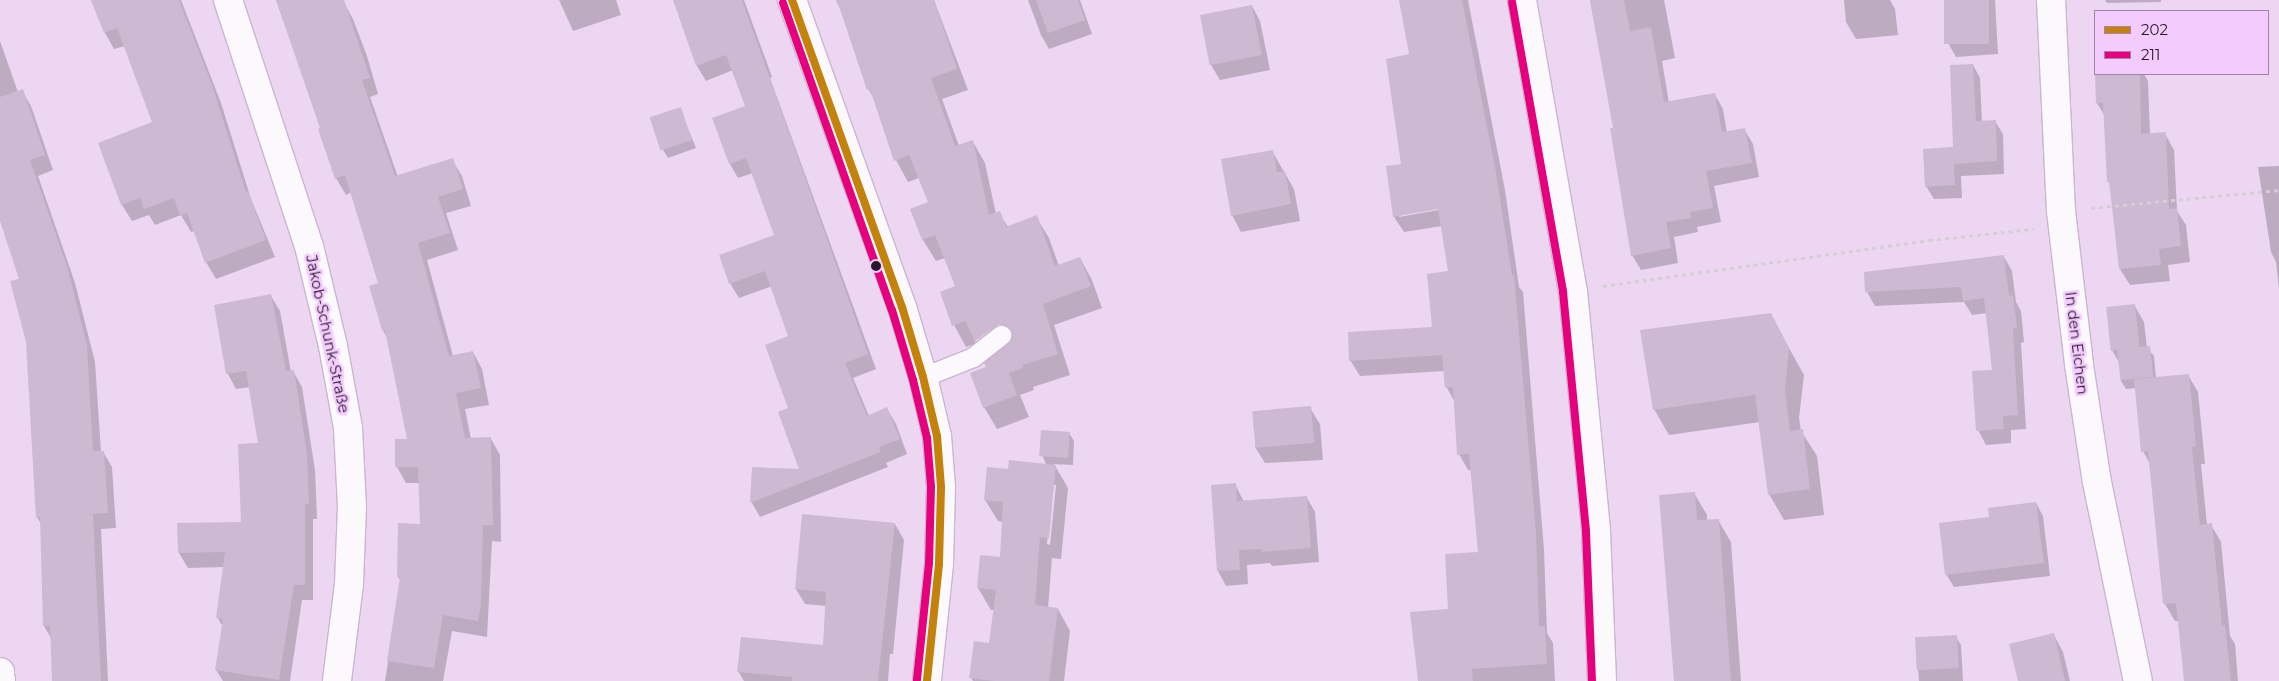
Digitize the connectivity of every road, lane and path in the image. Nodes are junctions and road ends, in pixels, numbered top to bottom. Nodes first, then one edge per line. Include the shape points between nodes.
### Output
1 (228, 0) edge
2 (792, 0) edge
3 (1522, 0) edge
4 (2051, 0) edge
5 (2279, 190) edge
6 (2062, 218) junction
7 (1573, 291) junction
8 (1001, 335) dead end
9 (923, 378) junction
10 (0, 672) edge
11 (1, 681) edge
12 (337, 681) edge
13 (927, 681) edge
14 (1602, 681) edge
15 (2138, 681) edge

1 - 12 street, Jakob-Schunk-Straße via 309,246 333,346 348,428 349,584
2 - 9 street via 902,307
3 - 7 street
4 - 6 street, In den Eichen
5 - 6 path
6 - 7 path
6 - 15 street, In den Eichen via 2097,482
7 - 14 street via 1596,531
8 - 9 lane via 973,357
9 - 13 street via 937,436 941,487 939,564
10 - 11 street

